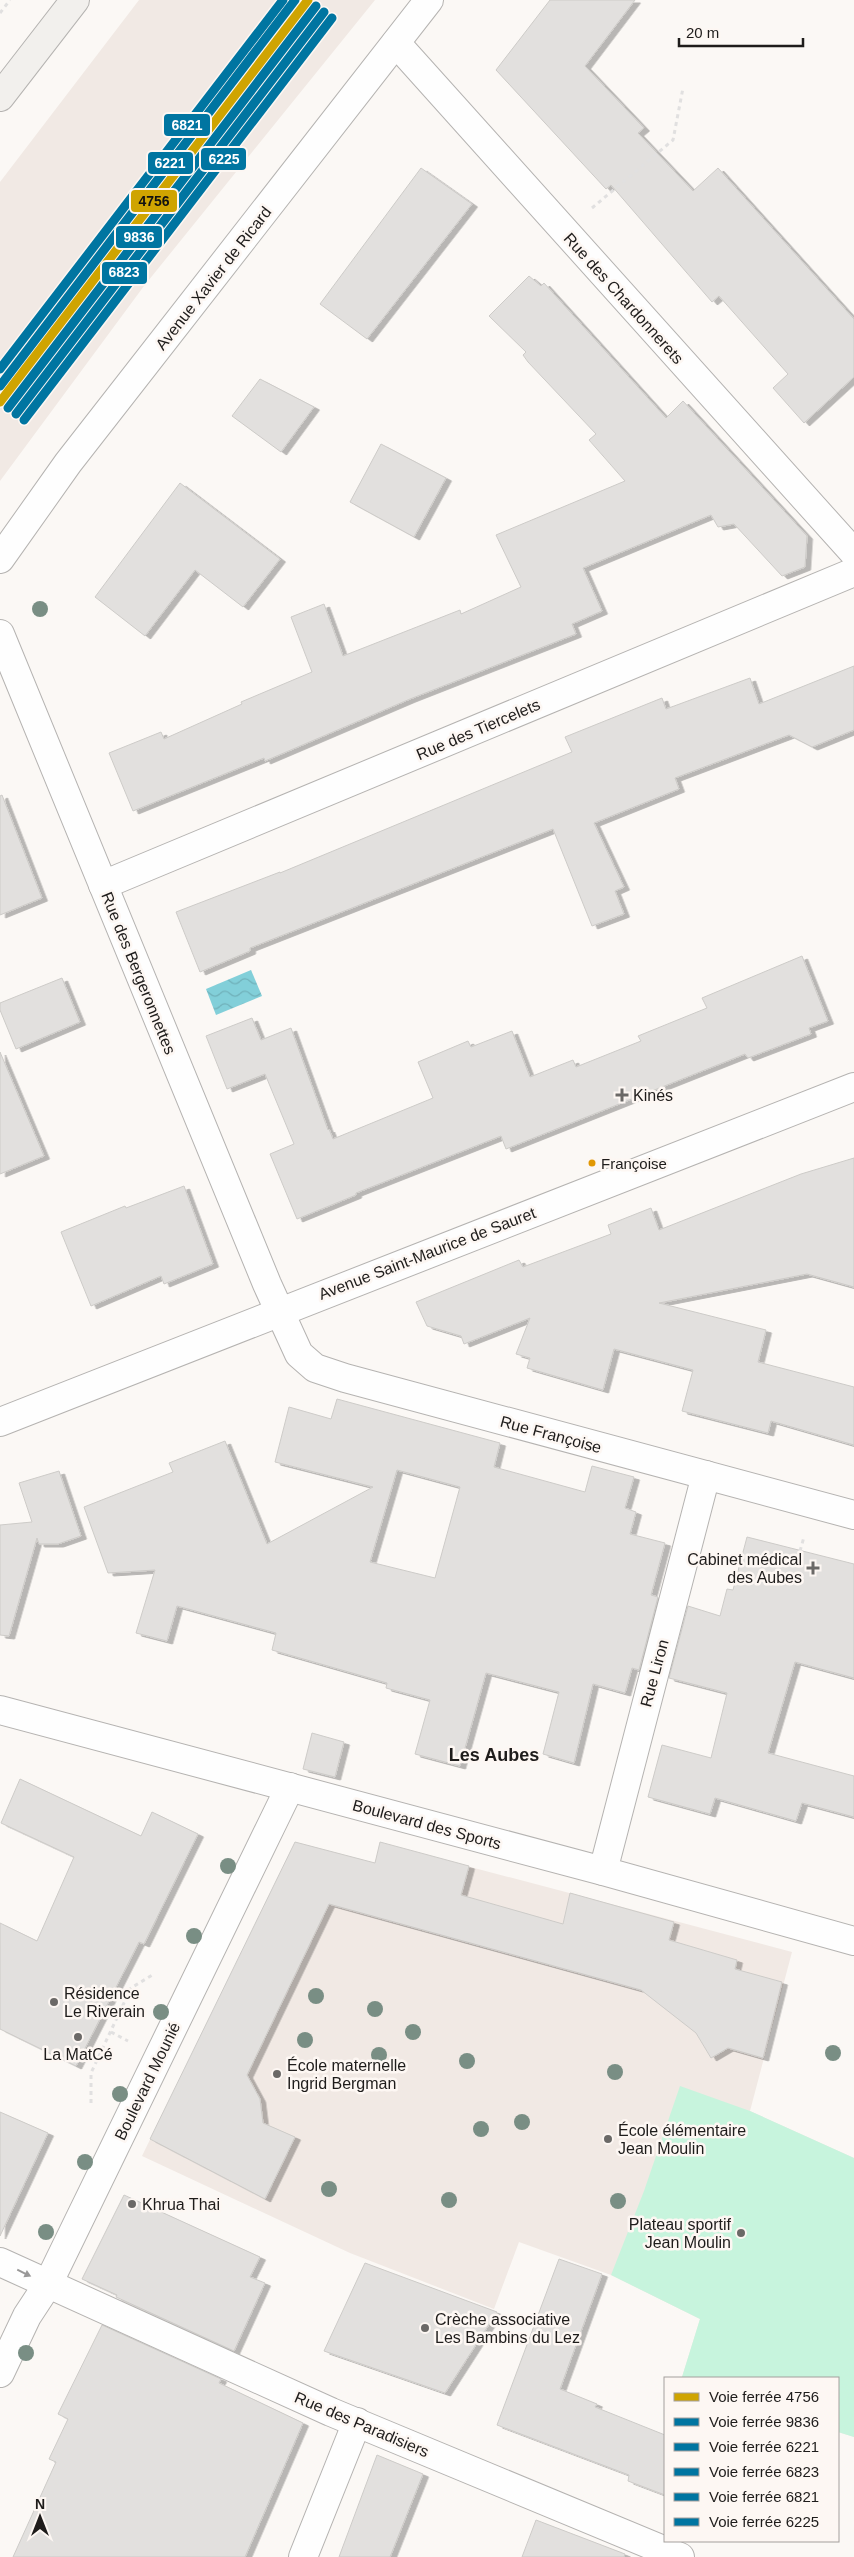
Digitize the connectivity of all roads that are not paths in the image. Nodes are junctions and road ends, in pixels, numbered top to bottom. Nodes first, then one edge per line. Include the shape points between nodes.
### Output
1 (75, 0) edge
2 (429, 0) edge
3 (396, 43) junction
4 (0, 97) edge
5 (854, 553) edge
6 (0, 559) edge
7 (854, 572) edge
8 (0, 634) edge
9 (103, 884) junction
10 (854, 1087) edge
11 (279, 1311) junction
12 (0, 1422) edge
13 (706, 1476) junction
14 (854, 1515) edge
15 (0, 1710) edge
16 (290, 1787) junction
17 (603, 1871) junction
18 (854, 1941) edge
19 (0, 2262) edge
20 (48, 2284) junction
21 (0, 2373) edge
22 (357, 2422) junction
23 (618, 2546) edge
24 (303, 2557) edge
25 (680, 2557) edge

1 - 4 main road
2 - 3 street, Avenue Xavier de Ricard
3 - 5 street, Rue des Chardonnerets
3 - 6 street, Avenue Xavier de Ricard via 68,463
7 - 9 street, Rue des Tiercelets
8 - 9 street, Rue des Bergeronnettes
9 - 11 street, Rue des Bergeronnettes
10 - 11 street, Avenue Saint-Maurice de Sauret
11 - 12 street, Avenue Saint-Maurice de Sauret
11 - 13 street, Rue Françoise via 299,1354 316,1368
13 - 14 street, Rue Françoise
13 - 17 street, Rue Liron
15 - 16 street, Boulevard des Sports
16 - 17 street, Boulevard des Sports
16 - 20 street, Boulevard Mounié
17 - 18 street, Boulevard des Sports
19 -> 20 street, Rue des Paradisiers
20 - 21 street, Boulevard Mounié
20 - 22 street, Rue des Paradisiers
22 - 23 street, Rue des Paradisiers
22 - 24 street
23 - 25 street, Rue des Paradisiers

